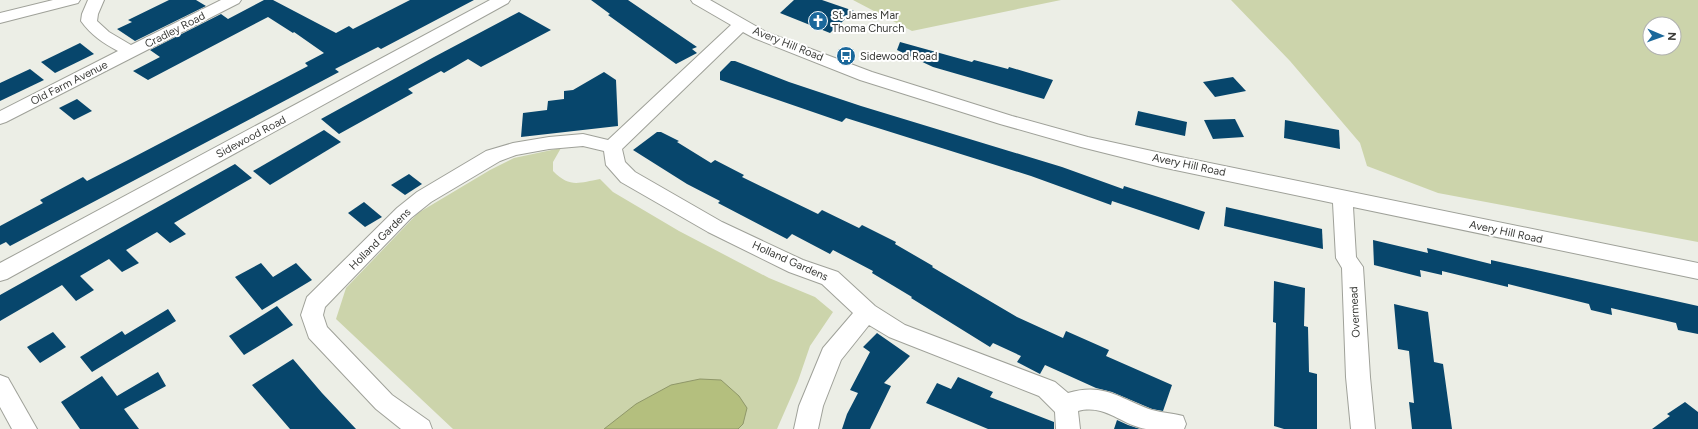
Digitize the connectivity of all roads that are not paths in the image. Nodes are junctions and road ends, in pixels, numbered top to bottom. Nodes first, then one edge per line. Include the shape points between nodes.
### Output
1 (72, 0) edge
2 (96, 0) edge
3 (233, 0) edge
4 (502, 0) edge
5 (699, 0) edge
6 (0, 18) edge
7 (742, 24) junction
8 (135, 50) junction
9 (0, 118) edge
10 (612, 147) junction
11 (1343, 198) junction
12 (1698, 271) edge
13 (0, 273) edge
14 (867, 312) junction
15 (0, 385) edge
16 (1063, 405) junction
17 (1174, 424) dead end
18 (25, 429) edge
19 (420, 429) edge
20 (806, 429) edge
21 (1068, 429) edge
22 (1363, 429) edge

1 - 6 street
2 - 8 street via 89,21 94,28 100,35
3 - 8 street, Cradley Road
4 - 13 street, Sidewood Road
5 - 7 street, Avery Hill Road
7 - 10 street
7 - 11 street, Avery Hill Road via 760,35 866,76 1006,120 1103,146
8 - 9 street, Old Farm Avenue
10 - 14 street, Holland Gardens via 616,164 628,177 646,189 714,227 796,266 830,278
10 - 19 street, Holland Gardens via 583,140 513,149 493,156 424,197 404,213 315,303 312,315 316,332 384,402
11 - 12 street, Avery Hill Road
11 - 22 street, Overmead via 1346,258 1352,267
14 - 16 street, Holland Gardens via 897,331 1047,389
14 - 20 street via 831,354 811,406
15 - 18 street
16 - 17 street via 1087,398 1107,402 1152,422
16 - 21 street, Holland Gardens via 1068,417

